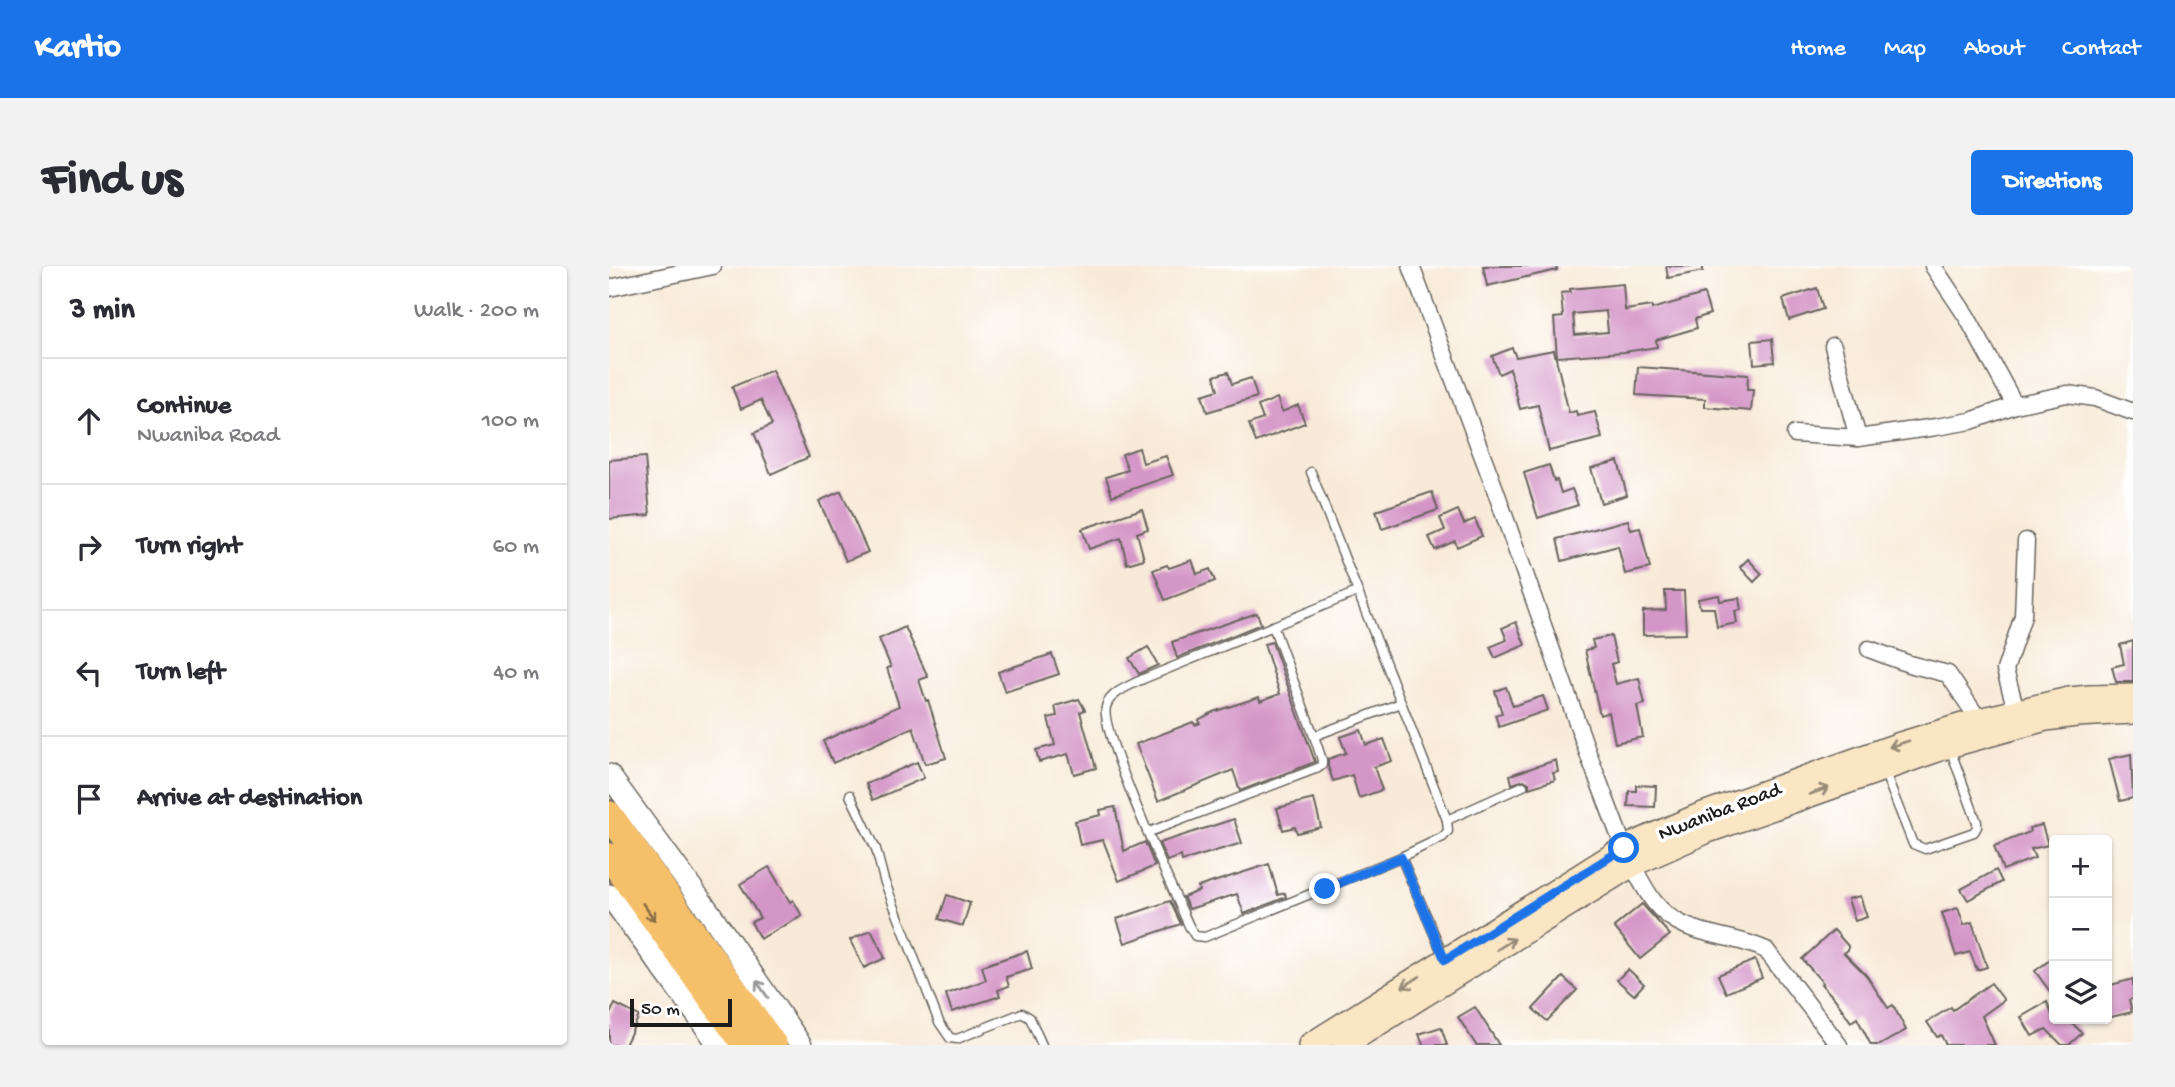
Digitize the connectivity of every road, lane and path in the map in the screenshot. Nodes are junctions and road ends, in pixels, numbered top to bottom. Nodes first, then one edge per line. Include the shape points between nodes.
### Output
1 (713, 266) edge
2 (1411, 266) edge
3 (1933, 266) edge
4 (609, 288) edge
5 (1833, 346) dead end
6 (2015, 405) junction
7 (2133, 412) edge
8 (1795, 434) dead end
9 (1858, 438) junction
10 (1311, 472) dead end
11 (2026, 541) dead end
12 (1357, 592) junction
13 (1272, 626) junction
14 (1869, 649) dead end
15 (2133, 696) edge
16 (1401, 703) junction
17 (2017, 710) junction
18 (2133, 712) edge
19 (1979, 720) junction
20 (1314, 736) junction
21 (1949, 746) junction
22 (1883, 769) junction
23 (609, 775) edge
24 (1523, 786) dead end
25 (850, 795) dead end
26 (609, 814) edge
27 (1447, 820) junction
28 (1149, 832) junction
29 (609, 856) edge
30 (1628, 856) junction
31 (1401, 857) junction
32 (609, 895) edge
33 (1445, 960) junction
34 (719, 1045) edge
35 (745, 1045) edge
36 (774, 1045) edge
37 (801, 1045) edge
38 (1042, 1045) edge
39 (1310, 1045) edge
40 (1344, 1045) edge
41 (1839, 1045) edge

1 - 4 street
2 - 30 street
3 - 6 street
5 - 9 street
6 - 7 street via 2067,394 2095,398
6 - 9 street via 1971,421
8 - 9 street
10 - 12 lane
11 - 17 street via 2023,616 2005,670
12 - 13 lane
12 - 16 lane
13 - 20 lane
13 - 28 lane via 1143,679 1106,704 1105,716 1122,769
14 - 19 street via 1948,674
15 - 17 main road, Nwaniba Road via 2079,698
16 - 20 lane
16 - 27 lane
17 - 19 main road, Nwaniba Road
18 - 21 main road via 2046,719
19 -> 30 main road, Nwaniba Road via 1700,816
20 - 28 lane via 1322,760 1318,768
21 - 22 main road
21 - 22 lane via 1977,822 1974,832 1925,849 1913,844
30 -> 22 main road
37 -> 23 street
24 - 27 lane
25 - 38 lane via 876,849 939,1022 950,1038 1022,1013 1030,1018
26 - 36 main road
27 - 31 lane via 1448,831 1443,836
28 - 31 lane via 1189,926 1195,936 1205,937
29 -> 35 main road
30 - 33 main road, Nwaniba Road
40 -> 30 main road
30 - 41 street via 1667,916 1686,928 1766,950
31 - 33 lane
32 - 34 street
33 -> 39 main road, Nwaniba Road

